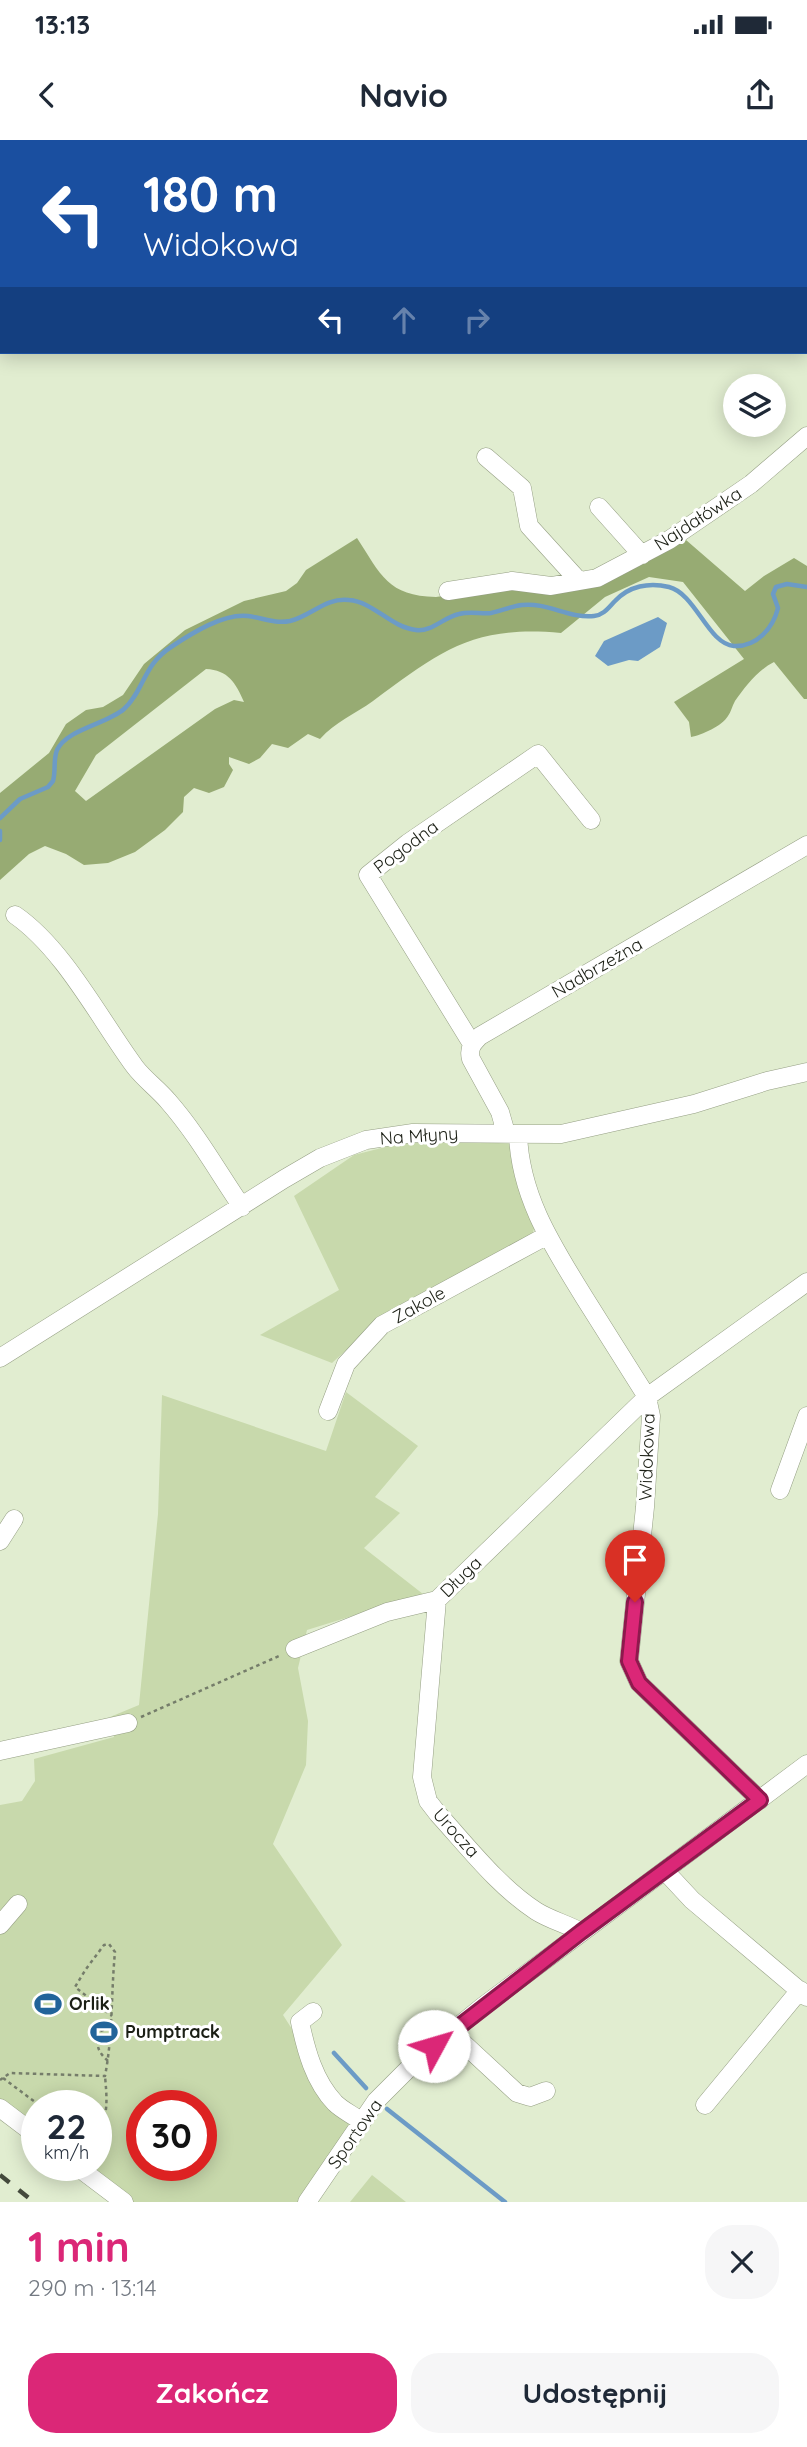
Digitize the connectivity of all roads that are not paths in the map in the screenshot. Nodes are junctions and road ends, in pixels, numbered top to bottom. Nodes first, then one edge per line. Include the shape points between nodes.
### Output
1 (807, 436) edge
2 (486, 457) dead end
3 (599, 507) dead end
4 (642, 555) junction
5 (578, 580) junction
6 (448, 591) dead end
7 (591, 820) dead end
8 (807, 845) edge
9 (15, 915) dead end
10 (472, 1044) junction
11 (807, 1072) edge
12 (512, 1134) junction
13 (242, 1208) junction
14 (546, 1236) junction
15 (807, 1282) edge
16 (0, 1359) edge
17 (647, 1398) junction
18 (328, 1411) dead end
19 (807, 1416) edge
20 (780, 1490) dead end
21 (14, 1519) dead end
22 (0, 1541) edge
23 (437, 1600) junction
24 (295, 1650) road end
25 (128, 1723) road end
26 (0, 1751) edge
27 (807, 1764) edge
28 (760, 1800) junction
29 (665, 1871) junction
30 (18, 1904) dead end
31 (0, 1925) edge
32 (581, 1932) junction
33 (803, 1994) edge
34 (313, 2012) dead end
35 (450, 2031) junction
36 (545, 2091) dead end
37 (705, 2105) dead end
38 (0, 2108) edge
39 (362, 2122) junction
40 (21, 2124) edge
41 (96, 2181) edge
42 (124, 2202) edge
43 (307, 2202) edge

1 - 4 street, Najdałówka via 751,484
2 - 5 street via 522,488 529,526
3 - 4 street
4 - 5 street, Najdałówka via 597,578
5 - 6 street, Najdałówka via 551,586 512,581
7 - 10 street, Pogodna via 538,754 368,875
8 - 10 street, Nadbrzeżna
9 - 13 street via 55,954 136,1069 191,1130
10 - 12 street via 471,1059
11 - 12 street, Na Młyny via 561,1134
12 - 13 street, Na Młyny via 413,1133 366,1140 320,1158
12 - 14 street, Widokowa
13 - 16 street, Na Młyny
14 - 17 street, Widokowa
14 - 18 street, Zakole via 382,1325 346,1364
15 - 17 street, Długa
17 - 23 street, Długa
17 - 28 street, Widokowa via 651,1416 645,1507 629,1661 639,1683
19 - 20 street
21 - 22 street
23 - 24 street, Długa via 387,1612
23 - 32 street, Urocza via 422,1777 428,1801 514,1896 540,1914
25 - 26 street
27 - 28 street, Sportowa
28 - 29 street, Sportowa
29 - 32 street, Sportowa
29 - 33 street via 692,1900
30 - 31 street
32 - 35 street, Sportowa
33 - 37 street
34 - 39 street via 300,2022 315,2073 335,2102
35 - 36 street via 517,2093 530,2096
35 - 39 street, Sportowa via 376,2101
38 - 40 street
39 - 43 street, Sportowa
41 - 42 street

